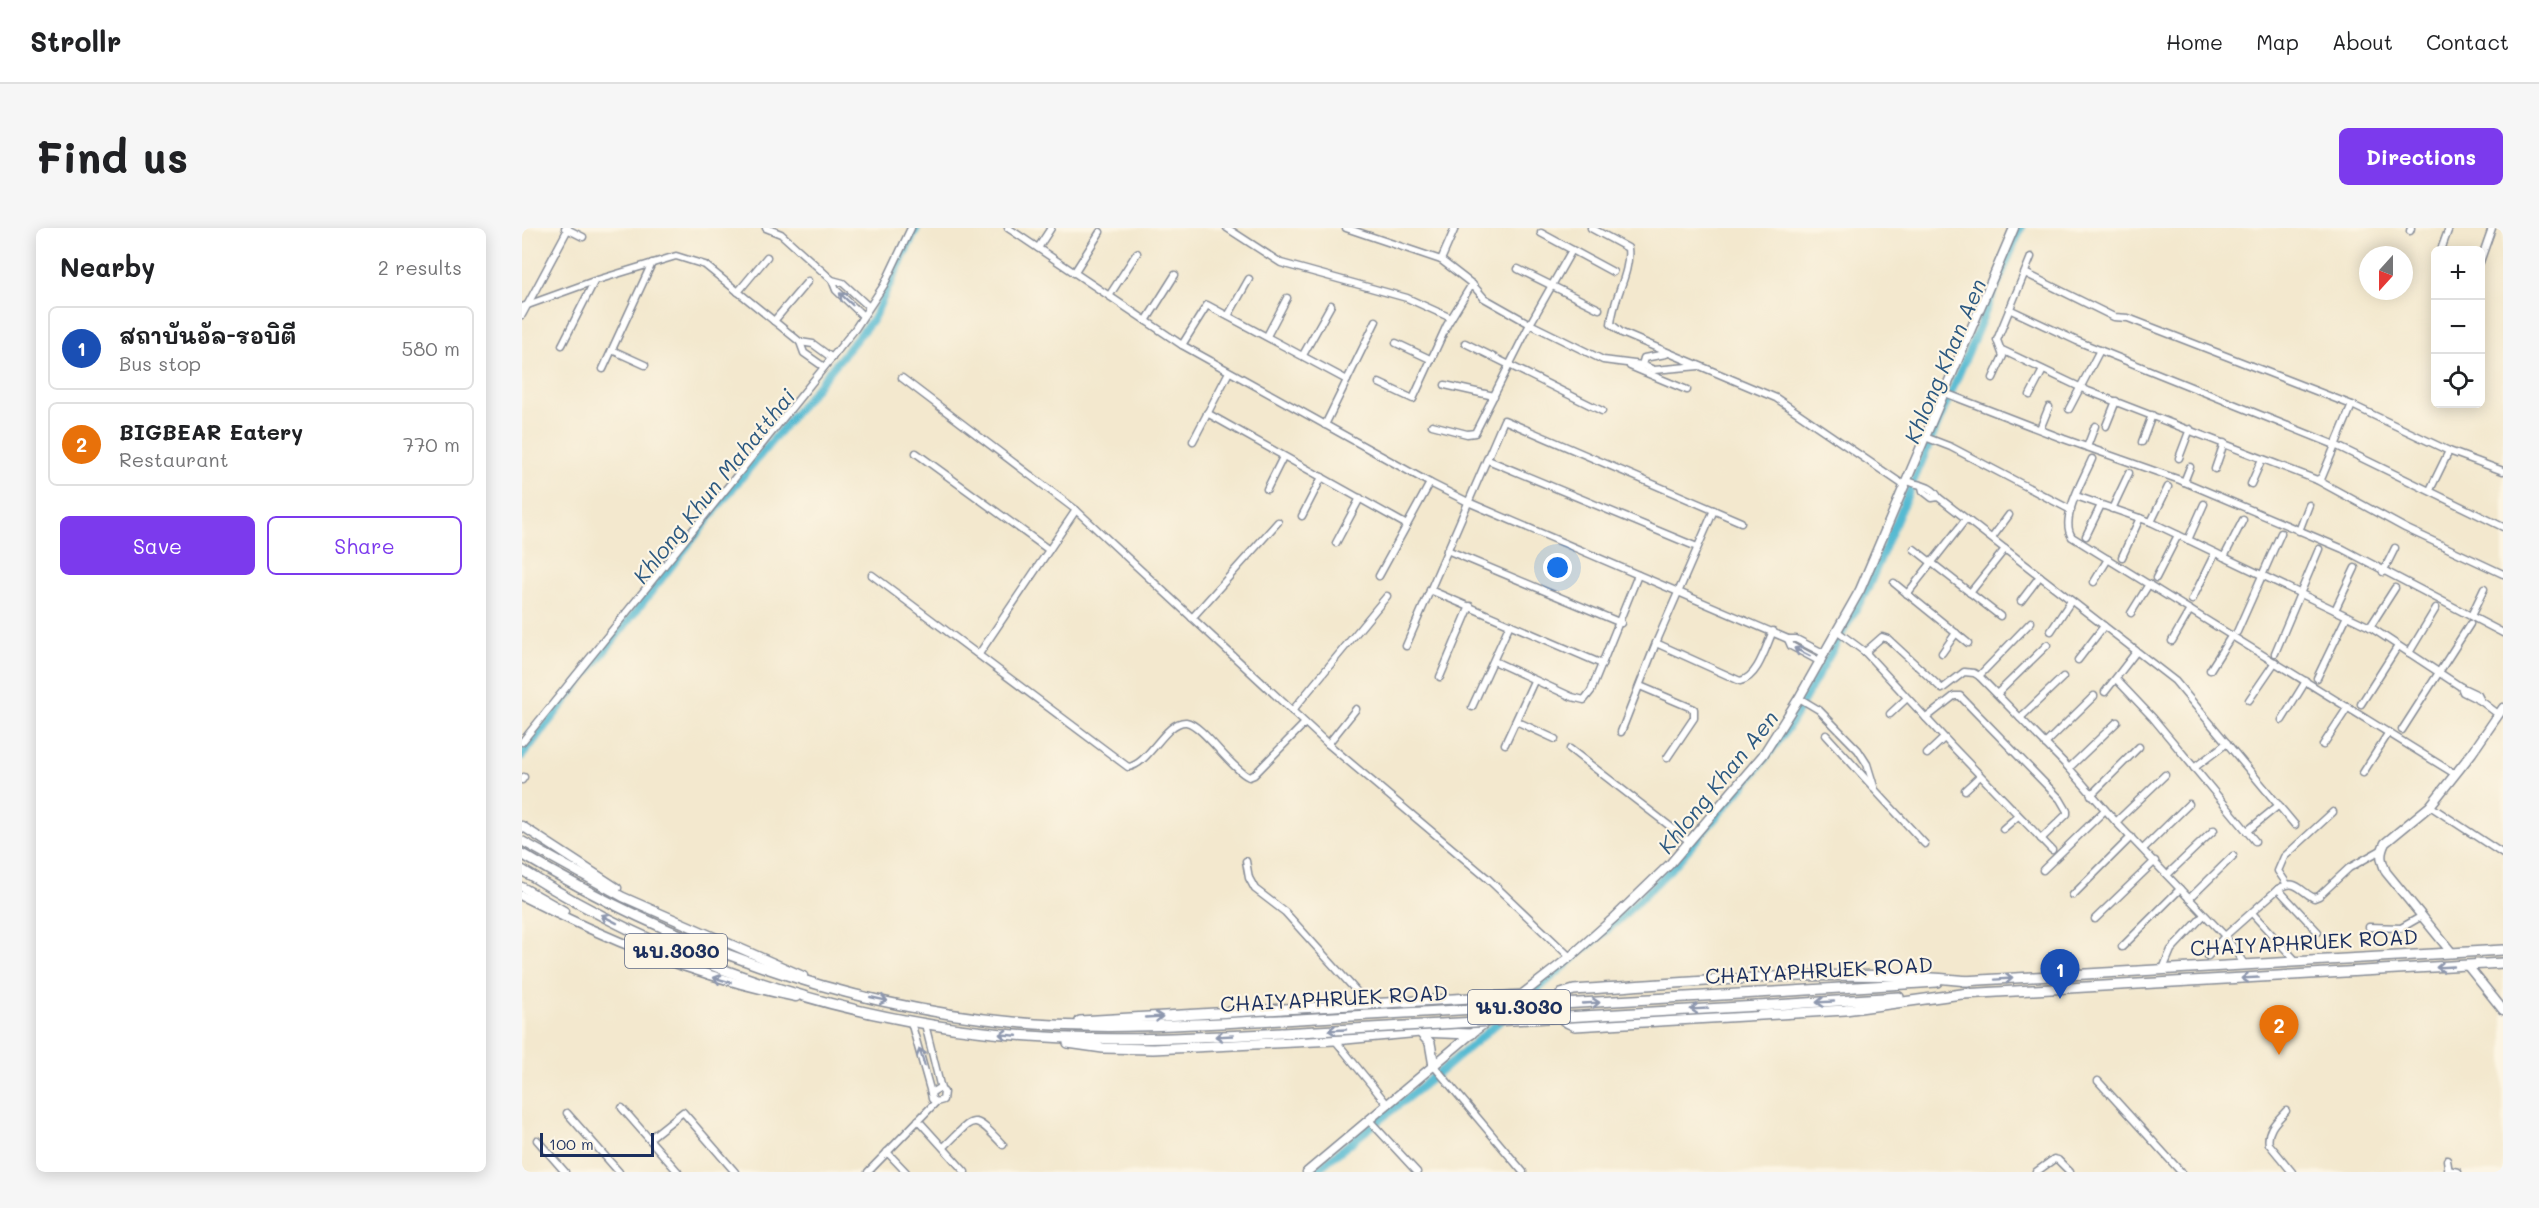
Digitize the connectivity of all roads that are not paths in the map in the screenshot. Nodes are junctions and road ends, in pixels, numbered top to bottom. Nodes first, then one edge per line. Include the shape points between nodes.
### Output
1 (766, 228) edge
2 (911, 228) edge
3 (1008, 228) edge
4 (1051, 228) edge
5 (1227, 228) edge
6 (1346, 228) edge
7 (1455, 228) edge
8 (1591, 228) edge
9 (2014, 228) edge
10 (2450, 228) edge
11 (2493, 228) edge
12 (567, 229) edge
13 (1100, 232) dead end
14 (1542, 233) dead end
15 (583, 237) dead end
16 (2442, 246) dead end
17 (1038, 248) junction
18 (1572, 250) junction
19 (2485, 251) edge
20 (1137, 253) dead end
21 (767, 257) dead end
22 (2031, 257) dead end
23 (1441, 260) junction
24 (652, 263) junction
25 (1518, 269) dead end
26 (1613, 272) dead end
27 (1074, 273) junction
28 (2025, 273) junction
29 (1175, 275) dead end
30 (1249, 279) dead end
31 (832, 280) junction
32 (594, 281) junction
33 (808, 281) dead end
34 (1472, 284) junction
35 (1550, 285) junction
36 (738, 292) junction
37 (1109, 296) junction
38 (1287, 298) dead end
39 (1331, 305) dead end
40 (525, 306) edge
41 (869, 307) junction
42 (1599, 309) dead end
43 (2009, 309) junction
44 (522, 315) edge
45 (863, 316) junction
46 (1228, 316) junction
47 (1450, 318) junction
48 (774, 321) junction
49 (1146, 321) junction
50 (1376, 321) dead end
51 (1530, 324) junction
52 (1267, 336) junction
53 (800, 342) junction
54 (1396, 343) dead end
55 (1465, 344) dead end
56 (562, 345) dead end
57 (1182, 345) junction
58 (612, 350) junction
59 (2002, 350) junction
60 (2100, 350) junction
61 (1668, 353) junction
62 (1303, 355) junction
63 (832, 358) junction
64 (1430, 360) junction
65 (1624, 363) junction
66 (645, 365) dead end
67 (1509, 365) junction
68 (1642, 365) junction
69 (1700, 366) junction
70 (824, 367) junction
71 (603, 369) dead end
72 (2043, 370) junction
73 (1229, 372) junction
74 (902, 378) dead end
75 (1993, 378) dead end
76 (1347, 380) junction
77 (1379, 383) dead end
78 (1446, 385) dead end
79 (2081, 387) junction
80 (1687, 390) dead end
81 (1946, 393) junction
82 (2030, 395) dead end
83 (1494, 396) junction
84 (2116, 401) junction
85 (2352, 405) junction
86 (2049, 407) dead end
87 (2069, 409) dead end
88 (1602, 411) dead end
89 (1207, 413) junction
90 (2152, 415) junction
91 (1326, 425) junction
92 (1432, 425) dead end
93 (2095, 426) dead end
94 (2106, 426) dead end
95 (2040, 429) junction
96 (2190, 429) junction
97 (1927, 437) junction
98 (1193, 441) dead end
99 (2142, 442) dead end
100 (2224, 443) junction
101 (2335, 445) junction
102 (2086, 447) junction
103 (2449, 451) junction
104 (916, 453) dead end
105 (1283, 457) junction
106 (2179, 458) dead end
107 (2092, 459) dead end
108 (2262, 459) junction
109 (1488, 460) junction
110 (2190, 467) dead end
111 (2215, 470) dead end
112 (2503, 471) edge
113 (2129, 473) dead end
114 (1322, 477) junction
115 (2318, 480) junction
116 (2184, 482) junction
117 (1430, 483) junction
118 (1908, 483) junction
119 (2251, 484) dead end
120 (2168, 487) dead end
121 (1267, 489) dead end
122 (2430, 490) junction
123 (2076, 496) junction
124 (1360, 498) junction
125 (1468, 502) junction
126 (2204, 504) dead end
127 (2101, 505) junction
128 (2309, 505) dead end
129 (2112, 509) junction
130 (1076, 510) junction
131 (1714, 510) junction
132 (2071, 510) junction
133 (2010, 515) dead end
134 (1302, 516) dead end
135 (2140, 518) junction
136 (1966, 519) junction
137 (2243, 520) dead end
138 (1278, 522) dead end
139 (1741, 522) dead end
140 (2151, 522) junction
141 (1407, 525) junction
142 (2502, 526) edge
143 (2299, 531) junction
144 (2281, 533) dead end
145 (2178, 535) junction
146 (2086, 536) dead end
147 (1992, 538) junction
148 (2187, 540) junction
149 (1336, 543) dead end
150 (1697, 547) junction
151 (2395, 548) dead end
152 (1914, 549) dead end
153 (2005, 549) junction
154 (2319, 549) dead end
155 (1049, 550) junction
156 (1447, 550) junction
157 (2215, 553) junction
158 (2224, 557) junction
159 (2122, 558) dead end
160 (2108, 559) junction
161 (1932, 563) junction
162 (2355, 568) dead end
163 (2383, 572) junction
164 (2503, 574) edge
165 (872, 575) dead end
166 (1638, 575) junction
167 (1379, 576) dead end
168 (2040, 576) junction
169 (2262, 576) junction
170 (2156, 578) dead end
171 (2094, 582) dead end
172 (1894, 583) dead end
173 (2149, 584) junction
174 (2395, 588) dead end
175 (1430, 590) junction
176 (1678, 590) junction
177 (2484, 590) dead end
178 (1970, 592) junction
179 (2300, 593) junction
180 (1907, 594) junction
181 (1387, 596) dead end
182 (2192, 600) dead end
183 (2021, 601) dead end
184 (2072, 601) junction
185 (1470, 606) junction
186 (2436, 608) dead end
187 (2190, 610) junction
188 (2334, 610) junction
189 (2131, 613) dead end
190 (2000, 616) dead end
191 (2347, 616) junction
192 (2471, 616) junction
193 (1192, 618) junction
194 (2031, 622) dead end
195 (1621, 623) junction
196 (1510, 624) junction
197 (2470, 624) dead end
198 (2104, 626) junction
199 (2370, 627) junction
200 (1773, 631) junction
201 (2051, 631) dead end
202 (1956, 633) junction
203 (2503, 633) edge
204 (1841, 634) junction
205 (2235, 634) junction
206 (2172, 641) dead end
207 (1656, 643) junction
208 (1968, 643) dead end
209 (2047, 645) dead end
210 (1406, 646) dead end
211 (2397, 646) junction
212 (1865, 652) junction
213 (2136, 652) junction
214 (2275, 652) dead end
215 (1942, 653) dead end
216 (2409, 653) junction
217 (979, 654) junction
218 (1823, 658) junction
219 (2078, 660) dead end
220 (1494, 661) junction
221 (2275, 662) junction
222 (1602, 664) junction
223 (2210, 670) dead end
224 (2440, 673) junction
225 (1979, 676) junction
226 (1440, 677) dead end
227 (2063, 677) dead end
228 (2116, 678) junction
229 (2317, 678) dead end
230 (1534, 681) junction
231 (2306, 681) junction
232 (1640, 686) junction
233 (2105, 692) dead end
234 (1996, 694) junction
235 (2094, 696) dead end
236 (1908, 698) junction
237 (1803, 700) junction
238 (2249, 700) dead end
239 (2361, 704) dead end
240 (1472, 707) dead end
241 (2348, 707) junction
242 (1356, 709) dead end
243 (2502, 710) edge
244 (1292, 711) junction
245 (1890, 714) dead end
246 (1926, 718) junction
247 (2020, 718) junction
248 (2282, 720) dead end
249 (1516, 721) junction
250 (2116, 722) dead end
251 (1305, 723) junction
252 (2402, 730) dead end
253 (1621, 732) dead end
254 (2389, 732) junction
255 (1826, 735) dead end
256 (1944, 738) junction
257 (1555, 739) dead end
258 (522, 742) edge
259 (2227, 743) junction
260 (1328, 744) junction
261 (1505, 744) dead end
262 (2045, 744) junction
263 (2323, 745) dead end
264 (2139, 747) dead end
265 (1570, 749) dead end
266 (1927, 754) dead end
267 (1667, 758) dead end
268 (2069, 768) junction
269 (2194, 768) junction
270 (2363, 773) dead end
271 (2455, 774) junction
272 (1980, 776) junction
273 (2165, 776) dead end
274 (1875, 790) junction
275 (1965, 790) dead end
276 (2091, 795) junction
277 (2189, 804) dead end
278 (2279, 805) junction
279 (2430, 806) junction
280 (2105, 810) junction
281 (2332, 813) dead end
282 (2018, 816) junction
283 (2116, 822) junction
284 (2295, 825) dead end
285 (522, 826) edge
286 (2003, 829) dead end
287 (2214, 830) dead end
288 (2247, 831) junction
289 (2131, 837) junction
290 (2041, 839) junction
291 (522, 841) edge
292 (1689, 841) junction
293 (2255, 841) dead end
294 (1925, 844) dead end
295 (2143, 849) junction
296 (2052, 850) dead end
297 (2381, 850) junction
298 (522, 854) edge
299 (2503, 854) edge
300 (2233, 856) dead end
301 (1246, 861) dead end
302 (2155, 861) junction
303 (522, 870) edge
304 (2043, 870) dead end
305 (2167, 875) junction
306 (2287, 884) junction
307 (522, 887) edge
308 (2180, 889) junction
309 (2278, 889) junction
310 (2073, 895) dead end
311 (522, 896) edge
312 (2189, 899) junction
313 (656, 912) junction
314 (2252, 913) junction
315 (2204, 915) junction
316 (2422, 916) junction
317 (2095, 919) dead end
318 (2370, 927) dead end
319 (2318, 932) dead end
320 (604, 934) junction
321 (2225, 936) junction
322 (2122, 947) dead end
323 (2503, 950) edge
324 (2452, 952) junction
325 (2208, 956) dead end
326 (1570, 957) junction
327 (2297, 962) junction
328 (2503, 963) edge
329 (2245, 965) junction
330 (2467, 965) junction
331 (2163, 969) junction
332 (1968, 981) junction
333 (822, 985) junction
334 (1969, 993) junction
335 (1521, 995) junction
336 (1432, 999) junction
337 (1368, 1004) junction
338 (841, 1006) junction
339 (2503, 1010) edge
340 (911, 1022) junction
341 (1032, 1023) junction
342 (925, 1024) junction
343 (1442, 1031) junction
344 (1420, 1032) junction
345 (1471, 1034) junction
346 (1033, 1036) junction
347 (1335, 1040) junction
348 (1436, 1069) junction
349 (2098, 1081) dead end
350 (941, 1089) junction
351 (931, 1093) junction
352 (936, 1102) junction
353 (1387, 1104) junction
354 (622, 1108) dead end
355 (2286, 1111) dead end
356 (567, 1113) dead end
357 (918, 1120) junction
358 (1370, 1120) junction
359 (649, 1139) junction
360 (537, 1140) dead end
361 (1003, 1145) dead end
362 (944, 1147) junction
363 (887, 1152) junction
364 (2447, 1160) dead end
365 (2448, 1171) edge
366 (565, 1172) edge
367 (619, 1172) edge
368 (678, 1172) edge
369 (735, 1172) edge
370 (868, 1172) edge
371 (906, 1172) edge
372 (966, 1172) edge
373 (1307, 1172) edge
374 (1417, 1172) edge
375 (1523, 1172) edge
376 (2036, 1172) edge
377 (2070, 1172) edge
378 (2181, 1172) edge
379 (2292, 1172) edge
380 (2458, 1172) edge

1 - 31 street via 781,234
2 - 41 street
3 - 17 street
4 - 17 street
5 - 47 street via 1281,263 1407,298
6 - 23 street
7 - 23 street
8 - 61 street via 1628,248 1629,260 1611,324 1622,333
9 - 81 street
10 - 16 street
11 - 19 street
12 - 15 street
12 - 40 street
13 - 27 street
14 - 18 street
17 - 27 street
18 - 26 street
18 - 35 street
20 - 37 street
21 - 36 street
22 - 28 street
23 - 34 street
24 - 32 street
24 - 36 street via 676,256 705,265
24 - 58 street
25 - 35 street
27 - 37 street
28 - 43 street
28 - 85 street via 2114,316 2128,318
29 - 49 street
30 - 46 street
31 - 41 street via 843,283
45 -> 31 street via 836,290
32 - 40 street
32 - 56 street
33 - 48 street
34 - 47 street
34 - 51 street via 1484,298
35 - 42 street
35 - 51 street
36 - 48 street
37 - 49 street
38 - 52 street
39 - 62 street
40 - 44 street
41 - 45 street
43 - 59 street via 1997,340
43 - 60 street
45 - 63 street
46 - 52 street
46 - 57 street via 1207,305
47 - 64 street
48 - 53 street
49 - 57 street
50 - 76 street
51 - 65 street via 1603,360
51 - 67 street
52 - 62 street
53 - 63 street via 813,344
53 - 70 street via 804,353
54 - 64 street
55 - 67 street
57 - 73 street
58 - 66 street
58 - 71 street
59 - 72 street
59 - 75 street via 2002,361
60 - 79 street
60 - 101 street
61 - 68 street via 1644,358
61 - 69 street
62 - 76 street
63 - 70 street
64 - 77 street via 1413,399
65 - 68 street
65 - 80 street
67 - 83 street
67 - 88 street
68 - 69 street via 1654,370
69 - 118 street via 1790,406 1812,424
70 - 258 street
72 - 79 street
72 - 82 street
73 - 89 street
73 - 91 street
74 - 130 street
76 - 91 street
78 - 83 street
79 - 84 street
79 - 87 street
81 - 95 street
81 - 97 street
83 - 92 street via 1474,433
84 - 90 street
84 - 94 street
85 - 101 street
85 - 103 street
86 - 95 street
89 - 98 street
89 - 105 street
90 - 96 street
90 - 99 street
91 - 117 street
93 - 102 street
95 - 102 street
96 - 100 street
96 - 106 street
97 - 118 street
97 - 132 street
100 - 108 street
100 - 111 street
101 - 115 street
101 - 122 street
102 - 116 street
103 - 112 street
103 - 122 street
104 - 155 street
105 - 114 street
105 - 121 street
107 - 123 street
108 - 115 street
108 - 119 street
109 - 125 street
109 - 131 street via 1506,420
109 - 150 street
110 - 116 street
113 - 129 street
114 - 124 street
114 - 134 street
115 - 164 street via 2405,528
116 - 143 street
117 - 125 street
117 - 141 street
118 - 136 street via 1928,487
118 - 204 street
120 - 140 street
122 - 142 street
123 - 127 street
123 - 132 street
124 - 141 street
124 - 149 street
125 - 156 street
125 - 166 street
126 - 148 street
127 - 129 street
127 - 146 street
128 - 143 street
129 - 135 street
130 - 155 street
130 - 193 street
131 - 139 street
131 - 150 street
132 - 160 street via 2067,525 2072,537
133 - 147 street
135 - 140 street
135 - 159 street
136 - 147 street
136 - 161 street
137 - 158 street
138 - 193 street
140 - 145 street
141 - 167 street
143 - 163 street via 2343,549
144 - 169 street
145 - 148 street
145 - 170 street
147 - 153 street
148 - 157 street
150 - 176 street
151 - 163 street
152 - 161 street
153 - 168 street
153 - 178 street
154 - 179 street
155 - 217 street
156 - 175 street
156 - 195 street
157 - 158 street
157 - 182 street
158 - 169 street
160 - 171 street
160 - 173 street
161 - 178 street
161 - 180 street
162 - 188 street
163 - 192 street
165 - 217 street
166 - 176 street
166 - 195 street
168 - 183 street
168 - 184 street
169 - 179 street
169 - 205 street
172 - 180 street
173 - 187 street
173 - 189 street
174 - 199 street
175 - 185 street
175 - 210 street
176 - 200 street
176 - 207 street
177 - 192 street
178 - 190 street
179 - 188 street
179 - 214 street
180 - 202 street
181 - 244 street
184 - 198 street
184 - 201 street
185 - 196 street
185 - 226 street
186 - 216 street
187 - 205 street
187 - 206 street
188 - 191 street
191 - 199 street
191 - 229 street
192 - 203 street
193 - 244 street
194 - 225 street
195 - 222 street
196 - 220 street
196 - 222 street
197 - 224 street
198 - 213 street
198 - 219 street
199 - 211 street
200 - 207 street via 1754,672 1740,681
200 - 218 street via 1796,639
202 - 208 street
202 - 215 street
204 - 212 street
204 - 218 street
205 - 221 street
205 - 223 street
207 - 232 street
209 - 234 street
211 - 216 street
211 - 239 street
212 - 225 street via 1885,637 1942,689 1964,672
212 - 236 street
213 - 228 street
213 - 259 street via 2175,681
216 - 224 street
217 - 251 street via 1128,767 1138,764 1176,725 1186,722 1249,777
218 - 237 street
220 - 230 street
220 - 240 street
221 - 231 street
221 - 238 street
222 - 230 street via 1584,700
224 - 243 street via 2463,692
224 - 252 street
225 - 234 street
227 - 247 street
228 - 233 street
228 - 269 street
230 - 249 street
231 - 241 street
231 - 248 street
232 - 253 street
232 - 267 street via 1694,709 1694,718
234 - 247 street
235 - 262 street
236 - 245 street
236 - 246 street
237 - 274 street via 1819,710 1858,750
237 - 292 street via 1763,755
241 - 254 street
241 - 263 street
242 - 260 street
243 - 271 street
244 - 251 street
246 - 256 street
246 - 290 street via 1954,696 1960,696 2060,799 2067,814
247 - 262 street
249 - 257 street
249 - 261 street
250 - 268 street
251 - 260 street
254 - 270 street
254 - 271 street
255 - 274 street
256 - 266 street
256 - 272 street
259 - 269 street
259 - 278 street
260 - 326 street via 1487,878
262 - 268 street
264 - 276 street
265 - 292 street
268 - 276 street
269 - 288 street
271 - 279 street
272 - 275 street
272 - 282 street
273 - 283 street
274 - 294 street
276 - 280 street
277 - 295 street
278 - 284 street
278 - 288 street
279 - 297 street
279 - 299 street
280 - 283 street
280 - 304 street
281 - 306 street via 2284,857 2278,871
282 - 286 street
282 - 290 street
283 - 289 street
285 - 313 street
287 - 305 street
288 - 293 street
289 - 295 street
289 - 310 street
290 - 296 street
291 - 313 street
292 - 326 street
295 - 302 street
297 - 306 street via 2349,868 2314,898
297 - 316 street via 2386,872
298 - 333 main road, CHAIYAPHRUEK ROAD / นบ.3030 via 621,908 689,939
300 - 312 street
301 - 337 street via 1255,889 1285,912
302 - 305 street
302 - 317 street
338 -> 303 main road, CHAIYAPHRUEK ROAD / นบ.3030 via 752,980 682,953 612,921
305 - 308 street
306 - 309 street
307 - 320 street
308 - 312 street
308 - 322 street
309 - 314 street
309 - 319 street
311 - 320 street
312 - 315 street
313 - 333 street
314 - 321 street
314 - 327 street
315 - 321 street
315 - 331 street via 2171,950
316 - 318 street via 2401,928
316 - 324 street
338 -> 320 street via 706,975
321 - 325 street
321 - 329 street
323 - 324 main road, CHAIYAPHRUEK ROAD / นบ.3030
324 - 327 main road, CHAIYAPHRUEK ROAD / นบ.3030
326 - 335 street
327 - 329 main road, CHAIYAPHRUEK ROAD / นบ.3030
328 - 330 main road, CHAIYAPHRUEK ROAD / นบ.3030
329 - 331 main road, CHAIYAPHRUEK ROAD / นบ.3030
330 -> 334 main road, CHAIYAPHRUEK ROAD / นบ.3030
330 - 339 street
332 -> 331 main road, CHAIYAPHRUEK ROAD / นบ.3030
332 - 334 main road via 1829,975 1574,990 1562,993 1557,1013 1575,1026 1845,1010
341 -> 332 main road, CHAIYAPHRUEK ROAD / นบ.3030, bridge via 1129,1027
333 -> 341 main road, CHAIYAPHRUEK ROAD / นบ.3030 via 905,1006
334 -> 346 main road, CHAIYAPHRUEK ROAD / นบ.3030, bridge via 1282,1033 1127,1040
335 - 336 main road
335 - 345 street
336 - 337 main road
336 - 343 main road via 1447,1002 1457,1012 1457,1022
341 -> 337 main road
338 - 340 main road, CHAIYAPHRUEK ROAD / นบ.3030
340 - 342 main road, CHAIYAPHRUEK ROAD / นบ.3030
351 -> 340 street
346 -> 342 main road, CHAIYAPHRUEK ROAD / นบ.3030
342 - 350 street
343 - 344 main road
343 - 345 main road
344 - 347 main road
344 - 348 main road via 1430,1043
345 - 348 street
346 - 347 main road via 1126,1050
347 - 353 street
348 - 353 street
348 - 375 street
349 - 378 street
350 - 351 street
350 - 352 street via 945,1096
351 - 352 street
352 - 357 street
353 - 358 street
354 - 359 street
355 - 379 street via 2274,1123 2267,1139
356 - 367 street
357 - 362 street
357 - 363 street
358 - 373 street
358 - 374 street
359 - 368 street
359 - 369 street via 682,1112
360 - 366 street
361 - 362 street via 982,1122 976,1121
362 - 372 street
363 - 370 street
363 - 371 street
364 - 365 street
365 - 380 street
376 - 377 street via 2058,1160

